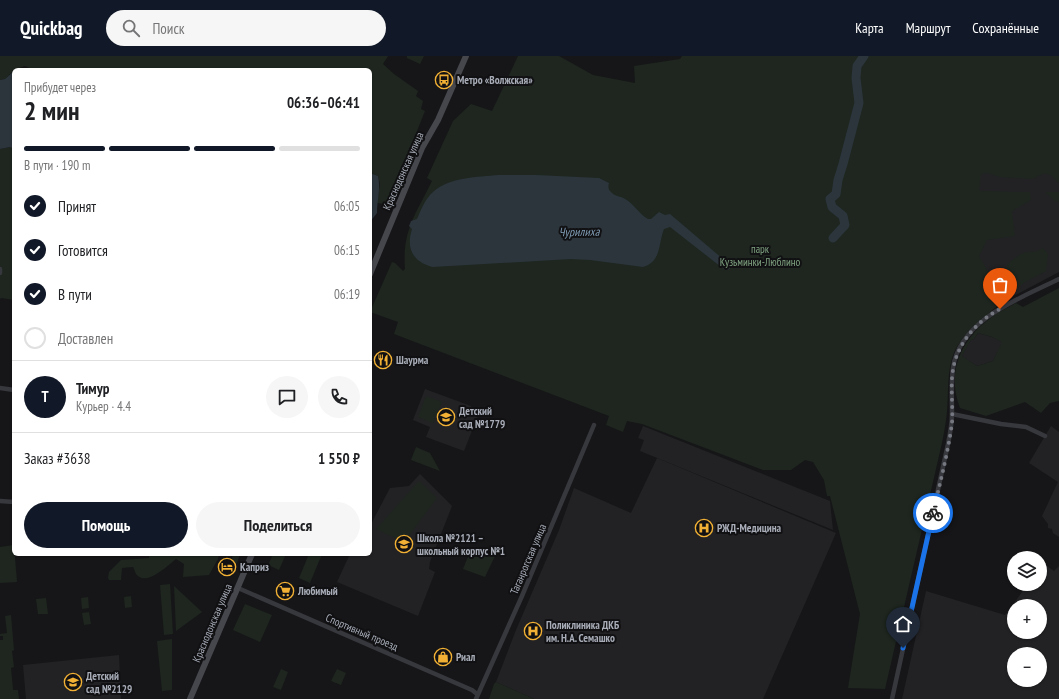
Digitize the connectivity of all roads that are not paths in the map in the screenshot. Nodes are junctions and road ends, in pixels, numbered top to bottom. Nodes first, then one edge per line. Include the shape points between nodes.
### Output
1 (466, 56) edge
2 (372, 269) edge
3 (1059, 279) edge
4 (0, 388) edge
5 (12, 390) edge
6 (952, 414) junction
7 (594, 425) dead end
8 (1045, 436) dead end
9 (0, 501) edge
10 (12, 502) edge
11 (251, 556) edge
12 (238, 588) junction
13 (477, 697) edge
14 (190, 699) edge
15 (892, 699) edge

1 - 2 main road, Краснодонская улица via 438,120 422,148
3 - 6 street via 992,313 967,338 958,350 954,362
4 - 5 street
6 - 8 street via 1026,427
6 - 15 street via 945,460
7 - 13 street, Таганрогская улица
9 - 10 street
11 - 12 main road, Краснодонская улица
12 - 13 street, Спортивный проезд via 455,682 472,690
12 - 14 main road, Краснодонская улица

